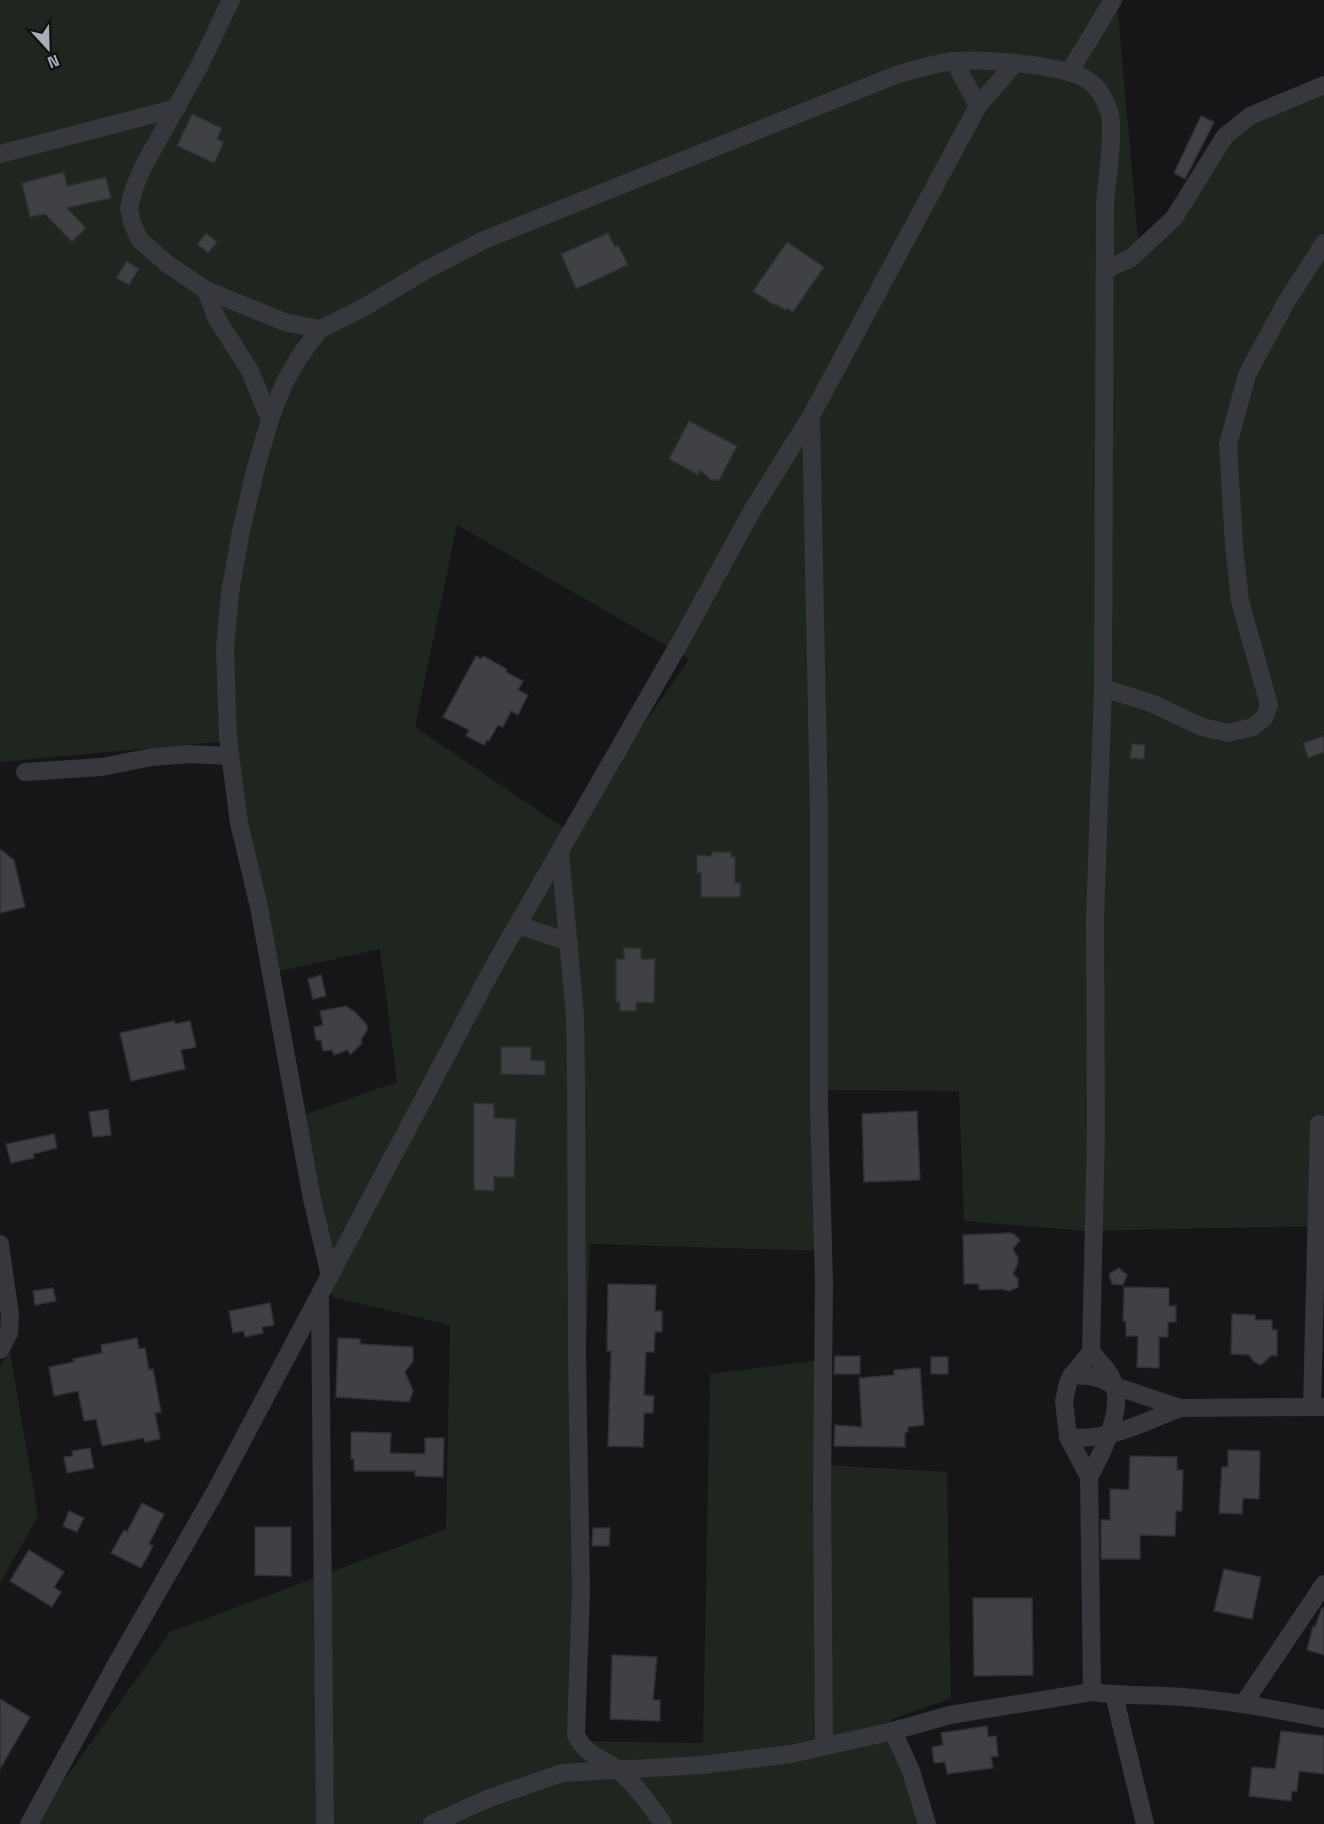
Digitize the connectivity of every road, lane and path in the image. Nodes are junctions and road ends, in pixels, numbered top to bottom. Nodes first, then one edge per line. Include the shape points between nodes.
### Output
1 (231, 0) edge
2 (1113, 0) edge
3 (954, 61) junction
4 (1015, 63) junction
5 (1070, 71) junction
6 (1324, 85) edge
7 (978, 106) junction
8 (177, 108) junction
9 (0, 153) edge
10 (1324, 243) edge
11 (1105, 270) junction
12 (206, 290) junction
13 (321, 329) junction
14 (811, 416) junction
15 (270, 420) junction
16 (1103, 688) junction
17 (230, 756) junction
18 (25, 772) dead end
19 (560, 852) junction
20 (518, 925) junction
21 (569, 942) junction
22 (1319, 1124) dead end
23 (0, 1244) edge
24 (330, 1276) junction
25 (320, 1295) junction
26 (0, 1350) edge
27 (1091, 1352) junction
28 (1072, 1375) junction
29 (1115, 1386) junction
30 (1318, 1407) edge
31 (1180, 1408) junction
32 (1109, 1436) junction
33 (1068, 1437) junction
34 (1089, 1477) junction
35 (1324, 1584) edge
36 (1092, 1692) junction
37 (1114, 1695) junction
38 (1244, 1703) junction
39 (1324, 1719) edge
40 (893, 1731) junction
41 (824, 1745) junction
42 (615, 1768) junction
43 (29, 1824) edge
44 (325, 1824) edge
45 (432, 1824) edge
46 (663, 1824) edge
47 (927, 1824) edge
48 (1145, 1824) edge

1 - 8 street
2 - 5 street
3 - 4 street
3 - 7 street
3 - 13 street via 858,89 484,240
4 - 5 street
4 - 7 street
5 - 11 street via 1090,81 1102,94 1110,114
6 - 11 street via 1250,116 1225,136 1174,218 1131,258
7 - 14 street
8 - 9 street
8 - 12 street via 144,165 129,208 140,240
10 - 16 street via 1247,375 1228,444 1240,601 1269,705 1264,718 1253,727 1228,733 1202,727
11 - 16 street
12 - 13 street via 287,323
12 - 15 street
13 - 15 street via 301,352
14 - 19 street via 753,509
14 - 41 street via 824,1282
15 - 17 street via 241,531 230,593 225,648
16 - 27 street via 1095,919
17 - 18 street via 189,754 102,767
17 - 24 street via 239,823 259,907 296,1121
19 - 20 street
19 - 21 street
20 - 21 street
20 - 24 street
21 - 42 street via 575,1016 581,1592 576,1735 592,1756
22 - 30 street
23 - 26 street via 10,1315 9,1333
24 - 25 street
25 - 43 street
25 - 44 street
27 - 28 street
27 - 29 street
28 - 29 street via 1101,1379
28 - 33 street via 1065,1401
29 - 31 street
29 - 32 street
30 - 31 street
31 - 32 street
32 - 33 street
32 - 34 street
33 - 34 street
34 - 36 street
35 - 38 street
36 - 37 street
36 - 40 street via 960,1713
37 - 38 street
37 - 48 street
38 - 39 street
40 - 41 street
40 - 47 street via 911,1771
41 - 42 street via 791,1754 702,1765
42 - 45 street via 562,1773 487,1799
42 - 46 street via 639,1790

